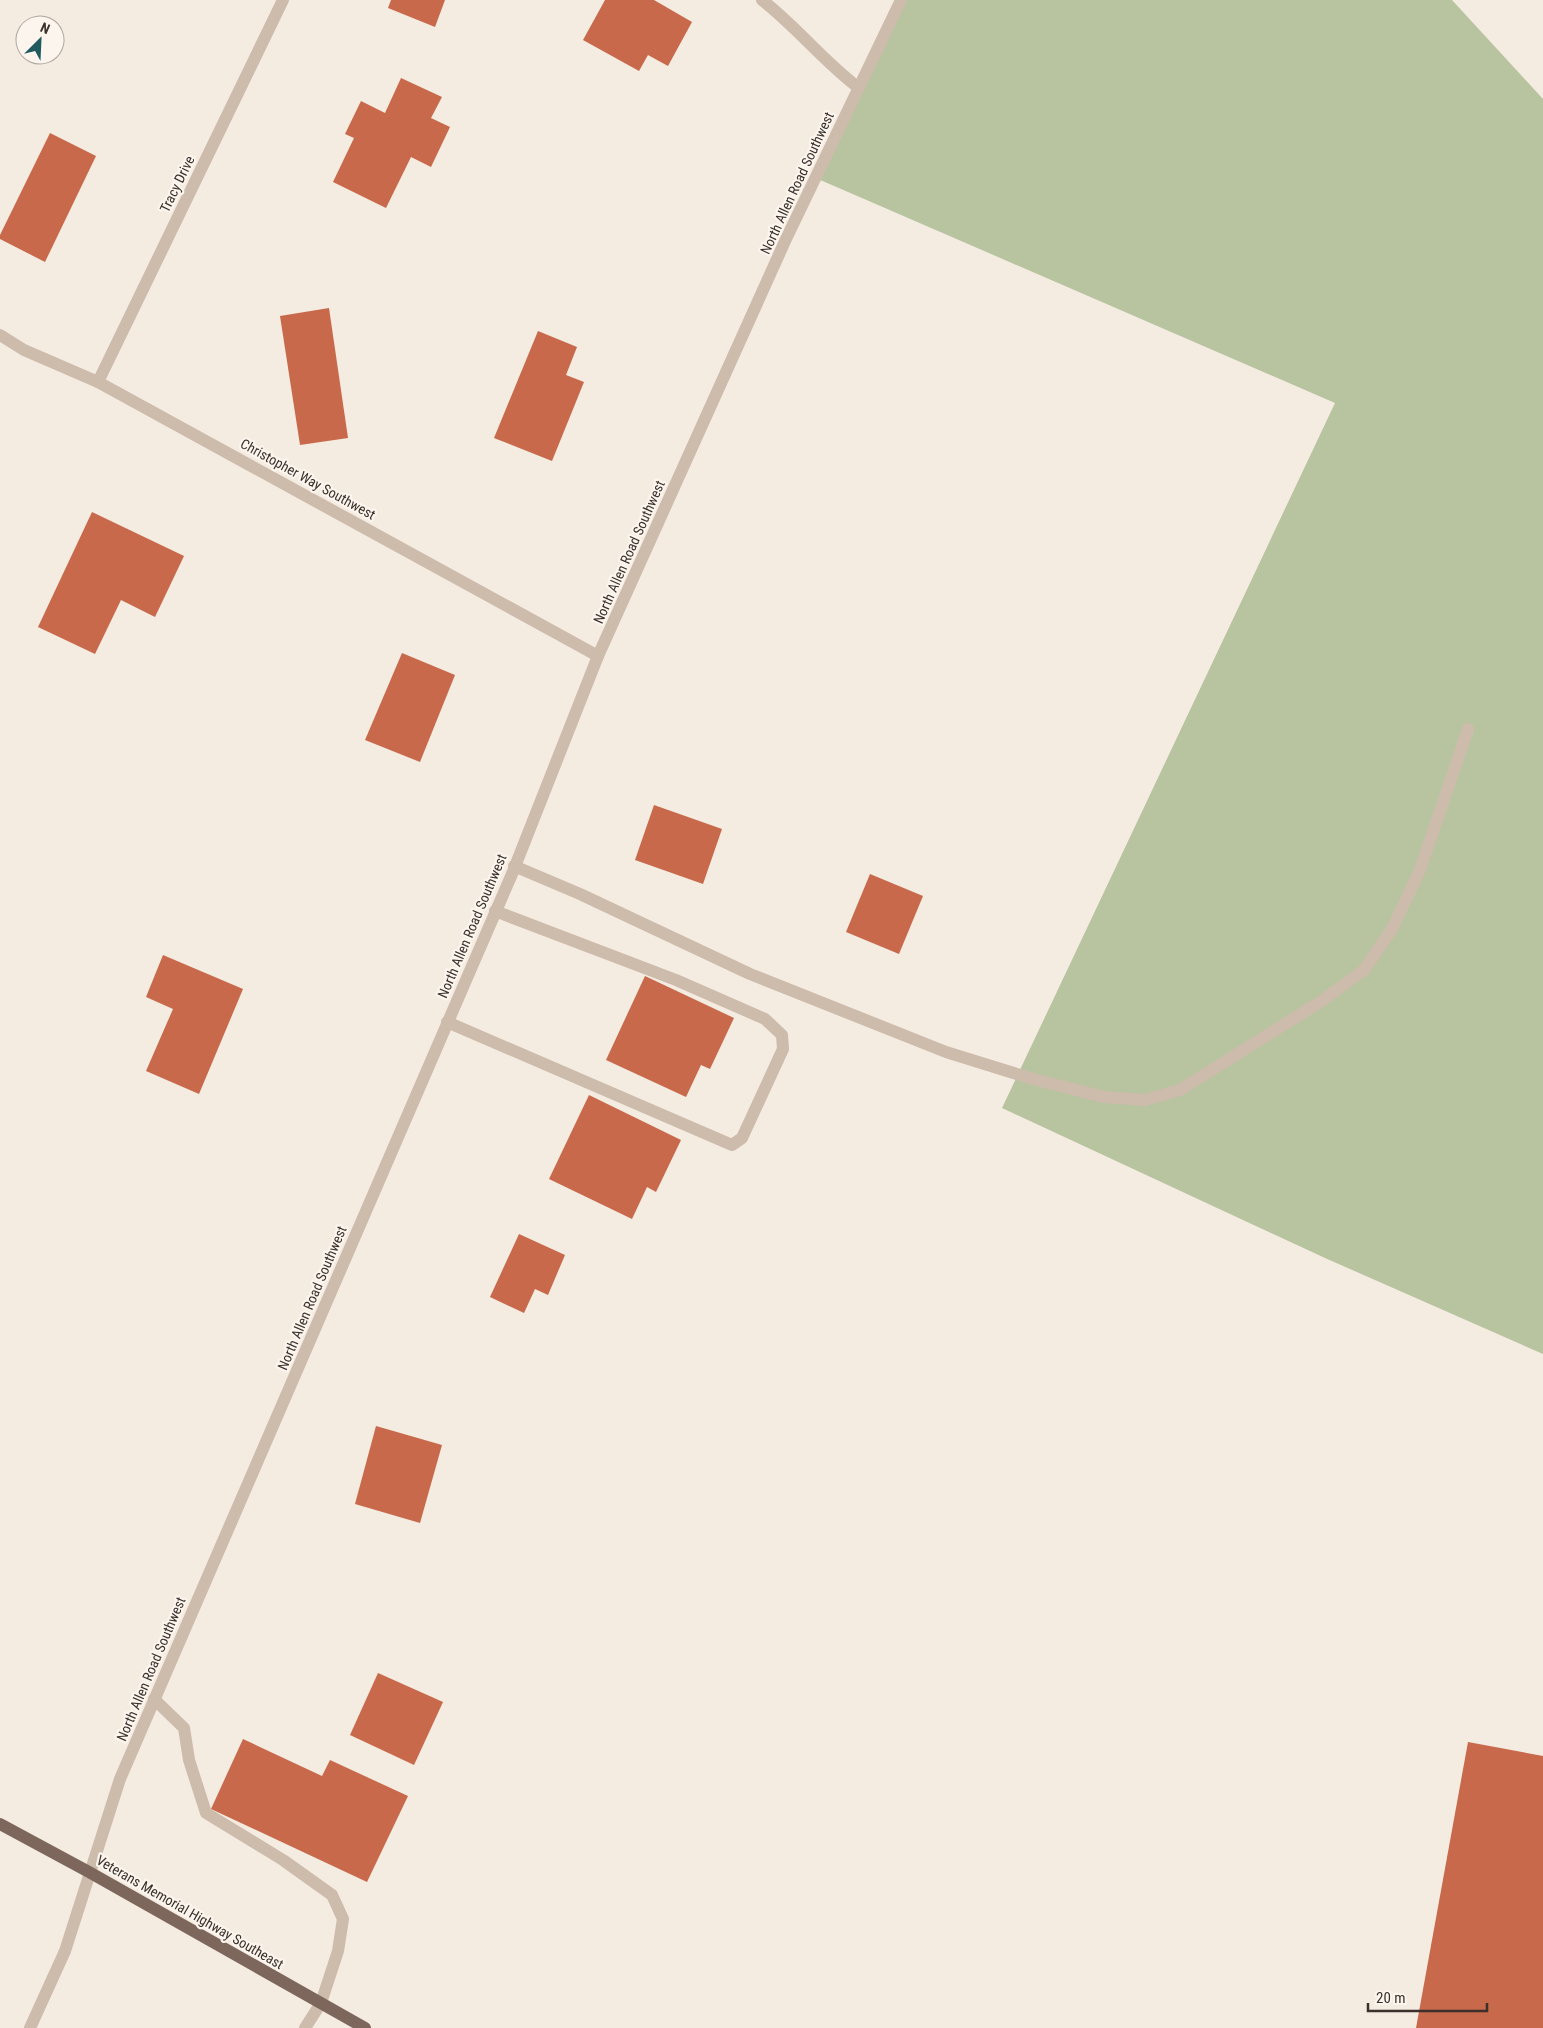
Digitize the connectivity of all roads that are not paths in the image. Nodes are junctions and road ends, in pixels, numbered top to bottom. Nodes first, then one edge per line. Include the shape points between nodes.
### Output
1 (283, 0) edge
2 (762, 0) edge
3 (901, 0) edge
4 (859, 88) junction
5 (0, 335) edge
6 (98, 382) junction
7 (598, 656) junction
8 (1468, 729) dead end
9 (514, 866) junction
10 (496, 911) junction
11 (447, 1022) junction
12 (154, 1699) junction
13 (0, 1824) edge
14 (89, 1872) junction
15 (321, 2003) junction
16 (30, 2028) edge
17 (304, 2028) edge
18 (365, 2028) edge

1 - 6 street, Tracy Drive
2 - 4 street
3 - 4 street, North Allen Road Southwest
4 - 7 street, North Allen Road Southwest via 782,248
5 - 6 street, Christopher Way Southwest via 24,350
6 - 7 street, Christopher Way Southwest
7 - 9 street, North Allen Road Southwest
8 - 9 street via 1420,870 1392,929 1364,970 1320,1002 1180,1090 1145,1100 1104,1097 946,1052 750,974
9 - 10 street, North Allen Road Southwest
10 - 11 street, North Allen Road Southwest
10 - 11 street via 676,980 765,1019 782,1035 782,1049 742,1138 732,1145
11 - 12 street, North Allen Road Southwest
12 - 14 street, North Allen Road Southwest via 120,1779
12 - 15 street via 184,1728 188,1760 206,1814 283,1860 332,1895 343,1919 338,1951
13 - 14 main road, Veterans Memorial Highway Southeast
14 - 15 main road, Veterans Memorial Highway Southeast
14 - 16 street, North Allen Road Southwest via 65,1950
15 - 17 street
15 - 18 main road, Veterans Memorial Highway Southeast

